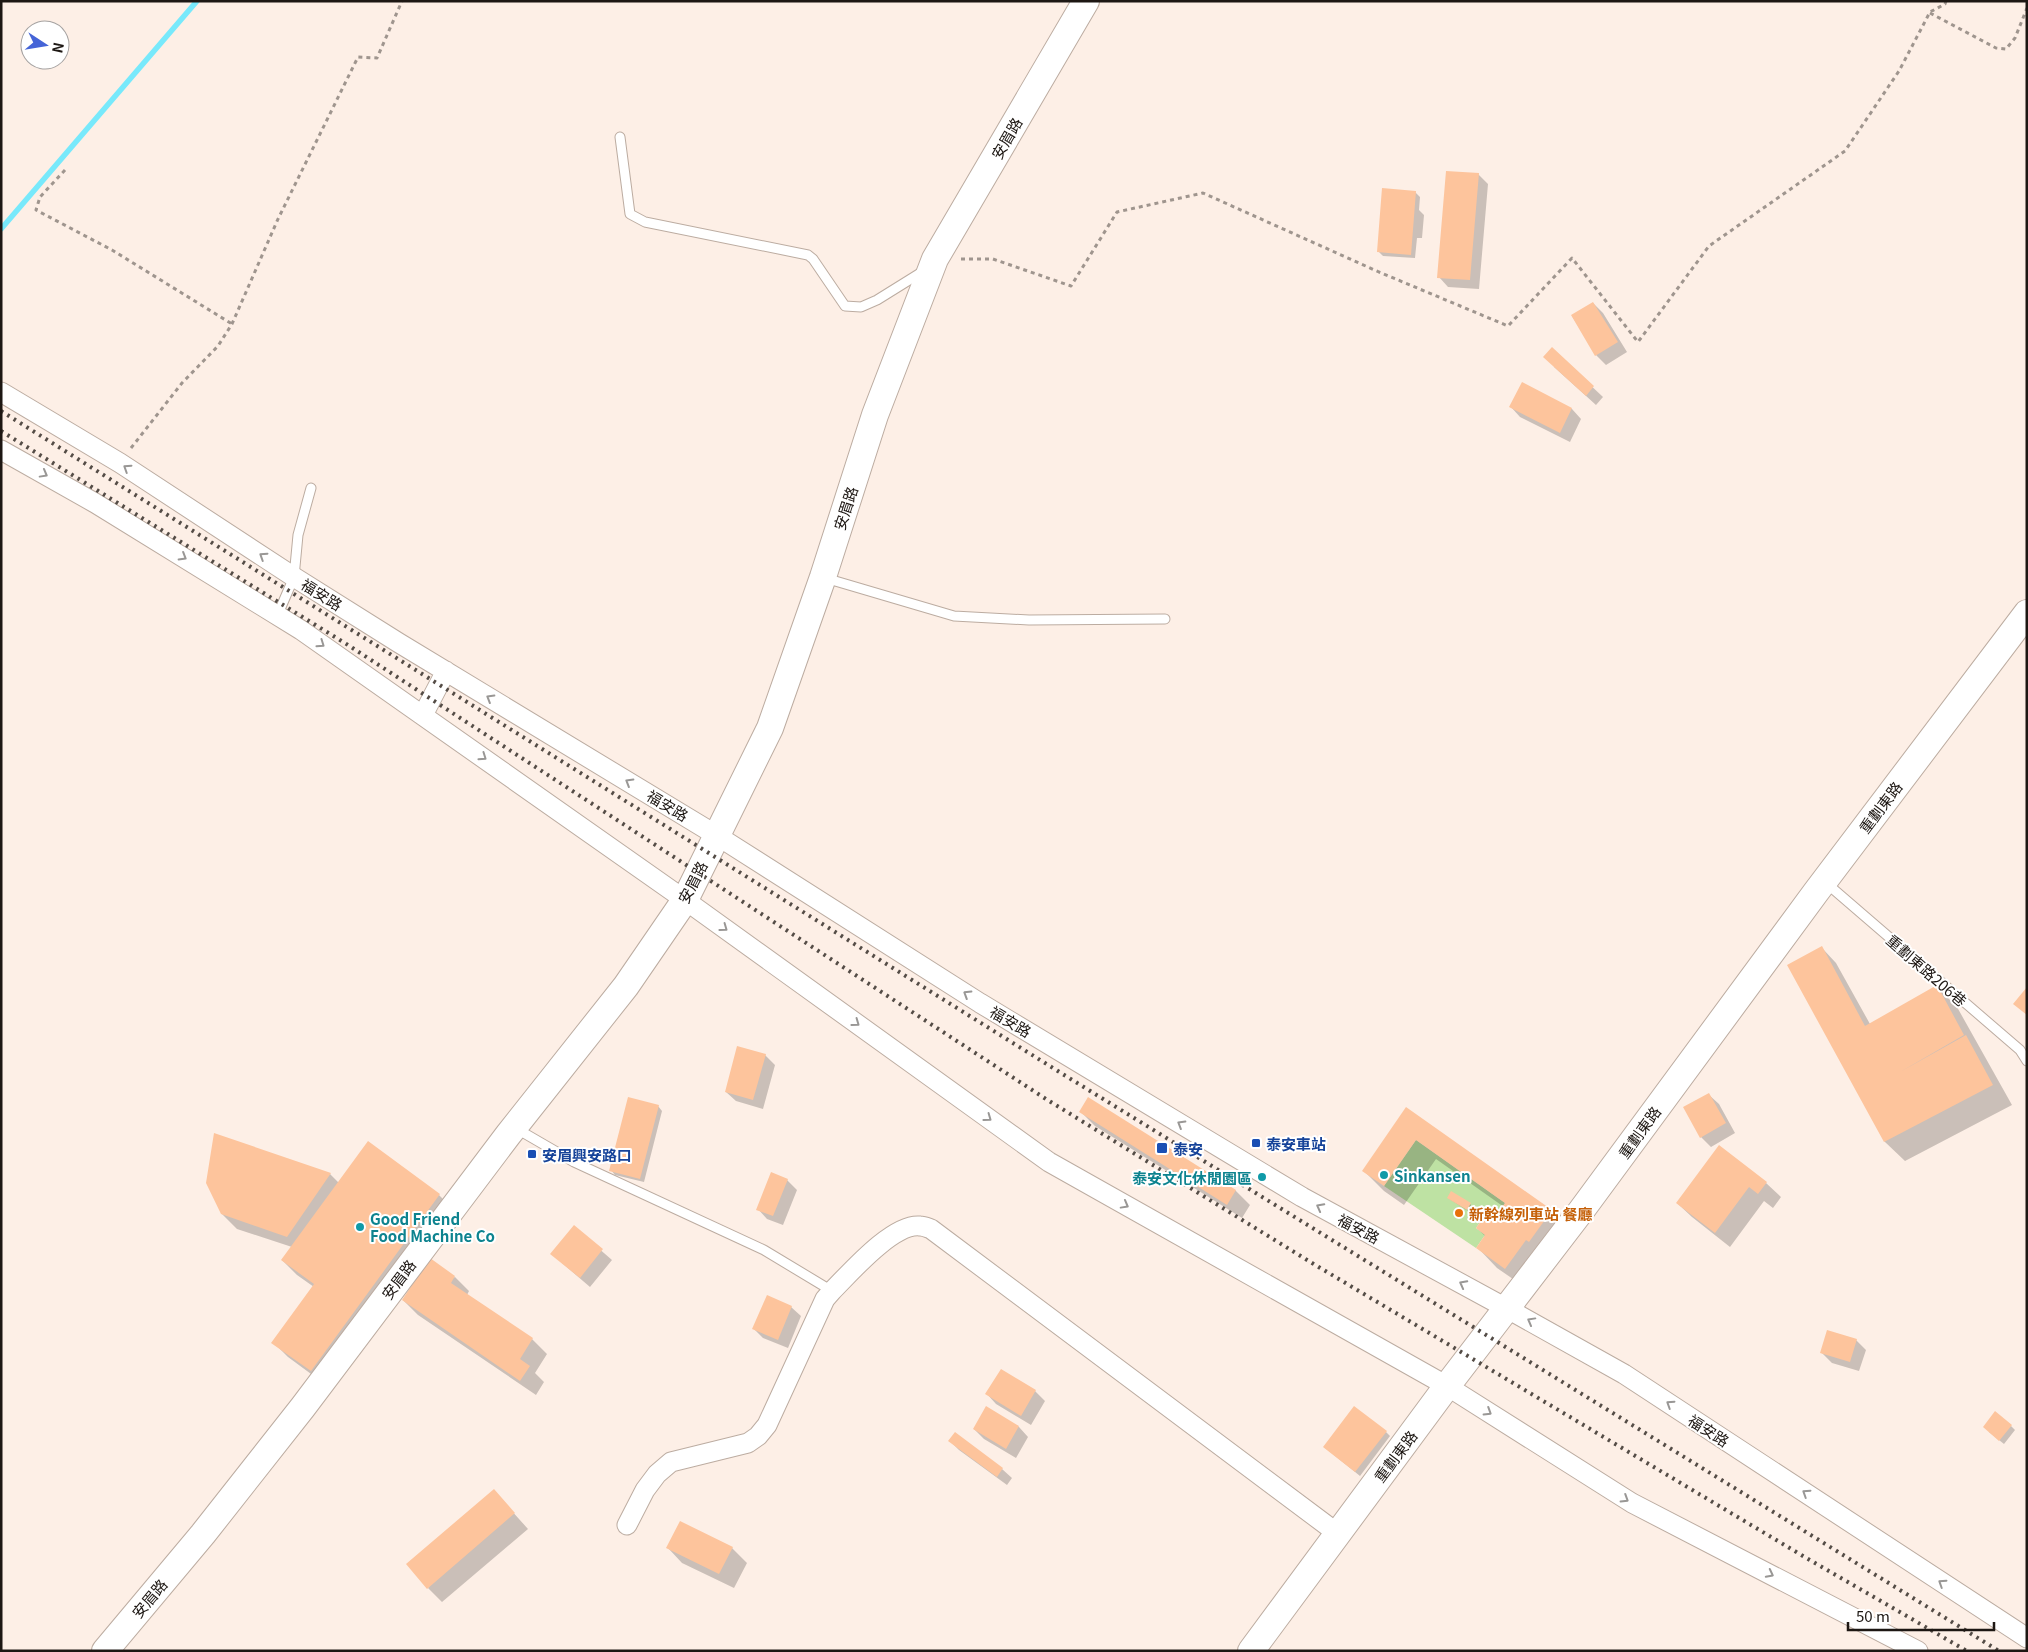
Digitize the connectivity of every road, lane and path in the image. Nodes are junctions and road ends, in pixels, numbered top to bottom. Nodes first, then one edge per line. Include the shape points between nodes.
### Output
1 (402, 1) edge
2 (1086, 1) edge
3 (1946, 1) edge
4 (2027, 8) edge
5 (1930, 12) junction
6 (620, 137) dead end
7 (65, 170) dead end
8 (934, 262) junction
9 (232, 324) junction
10 (1, 392) edge
11 (1, 450) edge
12 (120, 463) junction
13 (311, 488) dead end
14 (294, 577) junction
15 (823, 577) junction
16 (2027, 613) edge
17 (278, 614) junction
18 (1165, 619) dead end
19 (446, 671) junction
20 (422, 715) junction
21 (716, 834) junction
22 (1824, 881) junction
23 (685, 900) junction
24 (2027, 1061) edge
25 (514, 1127) junction
26 (832, 1291) junction
27 (1506, 1308) junction
28 (1447, 1386) junction
29 (627, 1524) dead end
30 (1337, 1533) junction
31 (2027, 1638) edge
32 (105, 1651) edge
33 (1250, 1651) edge
34 (1918, 1651) edge

1 - 9 path via 377,58 358,57 278,219
2 - 8 street, 安眉路
3 - 5 path
4 - 5 path via 2015,38 2006,50 1996,48
5 - 8 path via 1899,71 1845,151 1709,246 1638,342 1572,258 1508,326 1202,194 1117,212 1071,286 993,259
6 - 8 lane via 630,214 645,222 808,255 814,259 845,306 861,307 877,300
7 - 9 path via 40,197 36,210 112,250
8 - 15 street, 安眉路 via 876,415
9 - 12 path via 218,346 182,383
10 - 12 street, 福安路
11 -> 17 street via 94,502
14 -> 12 street, 福安路
13 - 14 lane via 298,535
14 - 17 lane
14 - 19 street, 福安路
15 - 18 lane via 954,616 1029,620
15 - 21 street, 安眉路 via 770,728
16 - 22 street, 重劃東路
17 -> 20 street
19 - 20 street
21 -> 19 street, 福安路
20 -> 23 street
21 - 23 street, 安眉路
27 -> 21 street, 福安路 via 1302,1197 980,1002
22 - 24 lane, 重劃東路206巷 via 2020,1050
22 - 27 street, 重劃東路
23 - 25 street, 安眉路 via 626,986
23 -> 28 street via 1049,1162
25 - 26 lane via 574,1162 764,1250
25 - 32 street, 安眉路 via 303,1407
26 - 29 street via 758,1436 748,1443 671,1462 645,1490
26 - 30 street via 880,1243 909,1227 931,1229
27 - 28 street, 重劃東路
31 -> 27 street, 福安路 via 1624,1374
28 - 30 street, 重劃東路
28 -> 34 street via 1632,1503
30 - 33 street, 重劃東路

